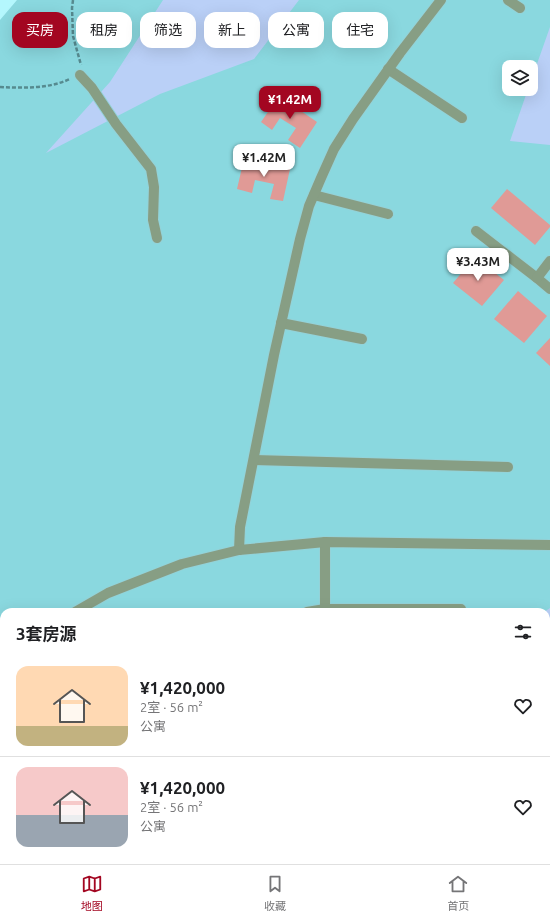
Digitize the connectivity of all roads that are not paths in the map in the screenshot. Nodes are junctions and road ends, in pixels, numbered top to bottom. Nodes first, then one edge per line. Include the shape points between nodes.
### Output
1 (441, 0) edge
2 (508, 0) edge
3 (520, 8) dead end
4 (388, 69) junction
5 (80, 76) road end
6 (462, 118) dead end
7 (314, 195) junction
8 (388, 214) dead end
9 (476, 231) dead end
10 (157, 238) dead end
11 (550, 261) edge
12 (537, 278) junction
13 (550, 289) edge
14 (281, 323) junction
15 (362, 339) dead end
16 (254, 460) junction
17 (508, 467) dead end
18 (325, 542) junction
19 (550, 545) edge
20 (238, 550) junction
21 (82, 608) edge
22 (325, 608) edge

1 - 4 street
2 - 3 street
4 - 6 street
4 - 7 street via 334,149
5 - 10 street via 92,88 151,169 154,187 153,220
7 - 8 street
7 - 14 street via 300,239
9 - 12 street
11 - 12 street
12 - 13 street
14 - 15 street
14 - 16 street
16 - 17 street
16 - 20 street via 240,527
18 - 19 street
18 - 20 street
18 - 22 street
20 - 21 street via 182,564 108,593

